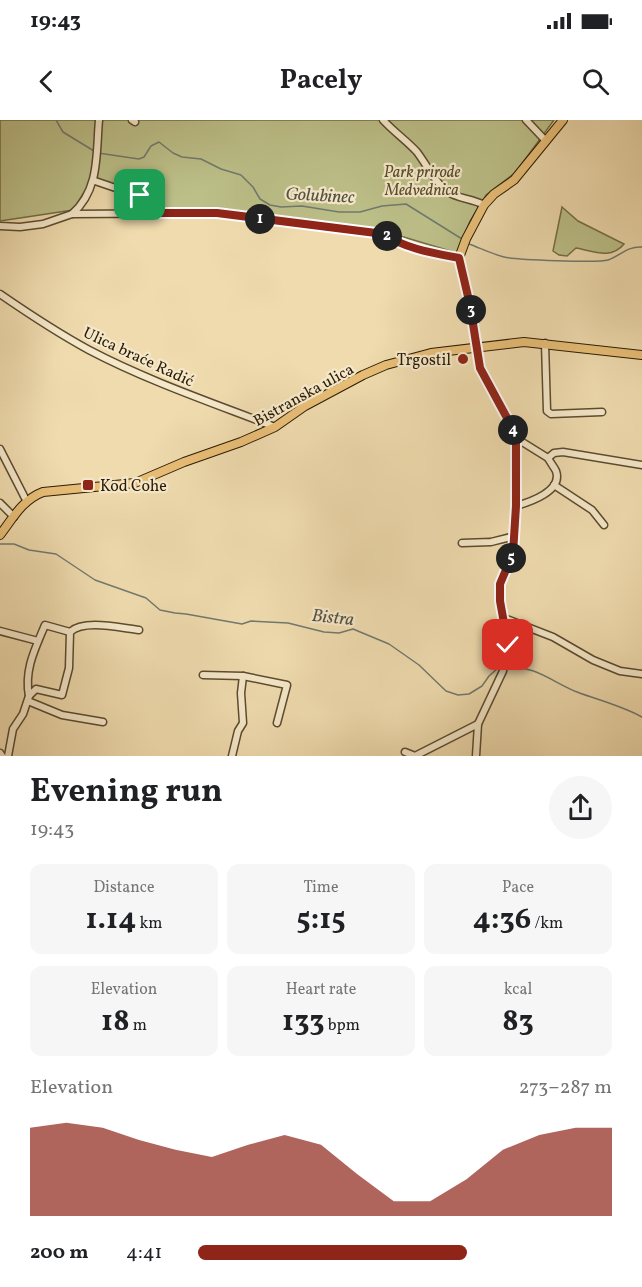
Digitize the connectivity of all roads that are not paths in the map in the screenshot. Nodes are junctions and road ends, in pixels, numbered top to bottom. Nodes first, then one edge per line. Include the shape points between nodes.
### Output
1 (99, 120) edge
2 (383, 120) edge
3 (526, 120) edge
4 (563, 120) edge
5 (545, 140) junction
6 (95, 181) junction
7 (484, 205) junction
8 (159, 213) junction
9 (72, 214) junction
10 (0, 226) edge
11 (459, 258) junction
12 (0, 294) edge
13 (545, 343) junction
14 (476, 346) junction
15 (642, 355) edge
16 (603, 412) dead end
17 (275, 427) junction
18 (516, 443) junction
19 (0, 449) edge
20 (548, 458) junction
21 (642, 465) edge
22 (554, 485) junction
23 (26, 500) junction
24 (0, 503) edge
25 (516, 506) junction
26 (14, 517) junction
27 (604, 525) dead end
28 (0, 535) edge
29 (515, 536) junction
30 (462, 543) dead end
31 (504, 618) junction
32 (139, 630) dead end
33 (0, 631) edge
34 (70, 632) junction
35 (38, 641) junction
36 (642, 674) edge
37 (203, 675) dead end
38 (243, 676) junction
39 (28, 698) junction
40 (103, 722) dead end
41 (277, 723) dead end
42 (478, 724) junction
43 (405, 752) dead end
44 (8, 756) edge
45 (232, 756) edge
46 (476, 756) edge

1 - 6 street
2 - 7 street via 415,149 446,191
3 - 5 street
4 - 5 main road
5 - 7 main road via 514,180
6 - 8 street via 148,199
6 - 9 street via 81,207
7 - 11 main road
8 - 9 street
8 - 11 street via 217,213 384,234 416,249
9 - 10 street via 43,224
11 - 14 main road
12 - 17 street, Ulica braće Radić via 90,351
13 - 14 main road, Bistranska ulica
13 - 15 main road, Bistranska ulica
13 - 16 street via 547,411
14 - 17 main road, Bistranska ulica via 386,365 339,386
14 - 18 street via 480,368 513,429
17 - 23 main road, Bistranska ulica via 135,483 42,492
18 - 20 street via 519,440
18 - 25 street
19 - 23 street
20 - 21 street via 563,452
20 - 22 street via 556,471
22 - 25 street via 539,498
22 - 27 street via 592,510
23 - 26 main road
24 - 26 street
25 - 29 street
26 - 28 main road
29 - 30 street
29 - 31 street via 513,553 500,584
31 - 36 street via 620,671
31 - 42 street via 508,645 503,671
32 - 34 street via 86,624
33 - 35 street
34 - 35 street via 45,625
34 - 39 street via 69,668 60,696 36,689
35 - 39 street via 26,682
37 - 38 street
38 - 41 street via 287,685
38 - 45 street via 243,723
39 - 40 street via 62,715
39 - 44 street via 13,729
42 - 43 street via 415,756
42 - 46 street

